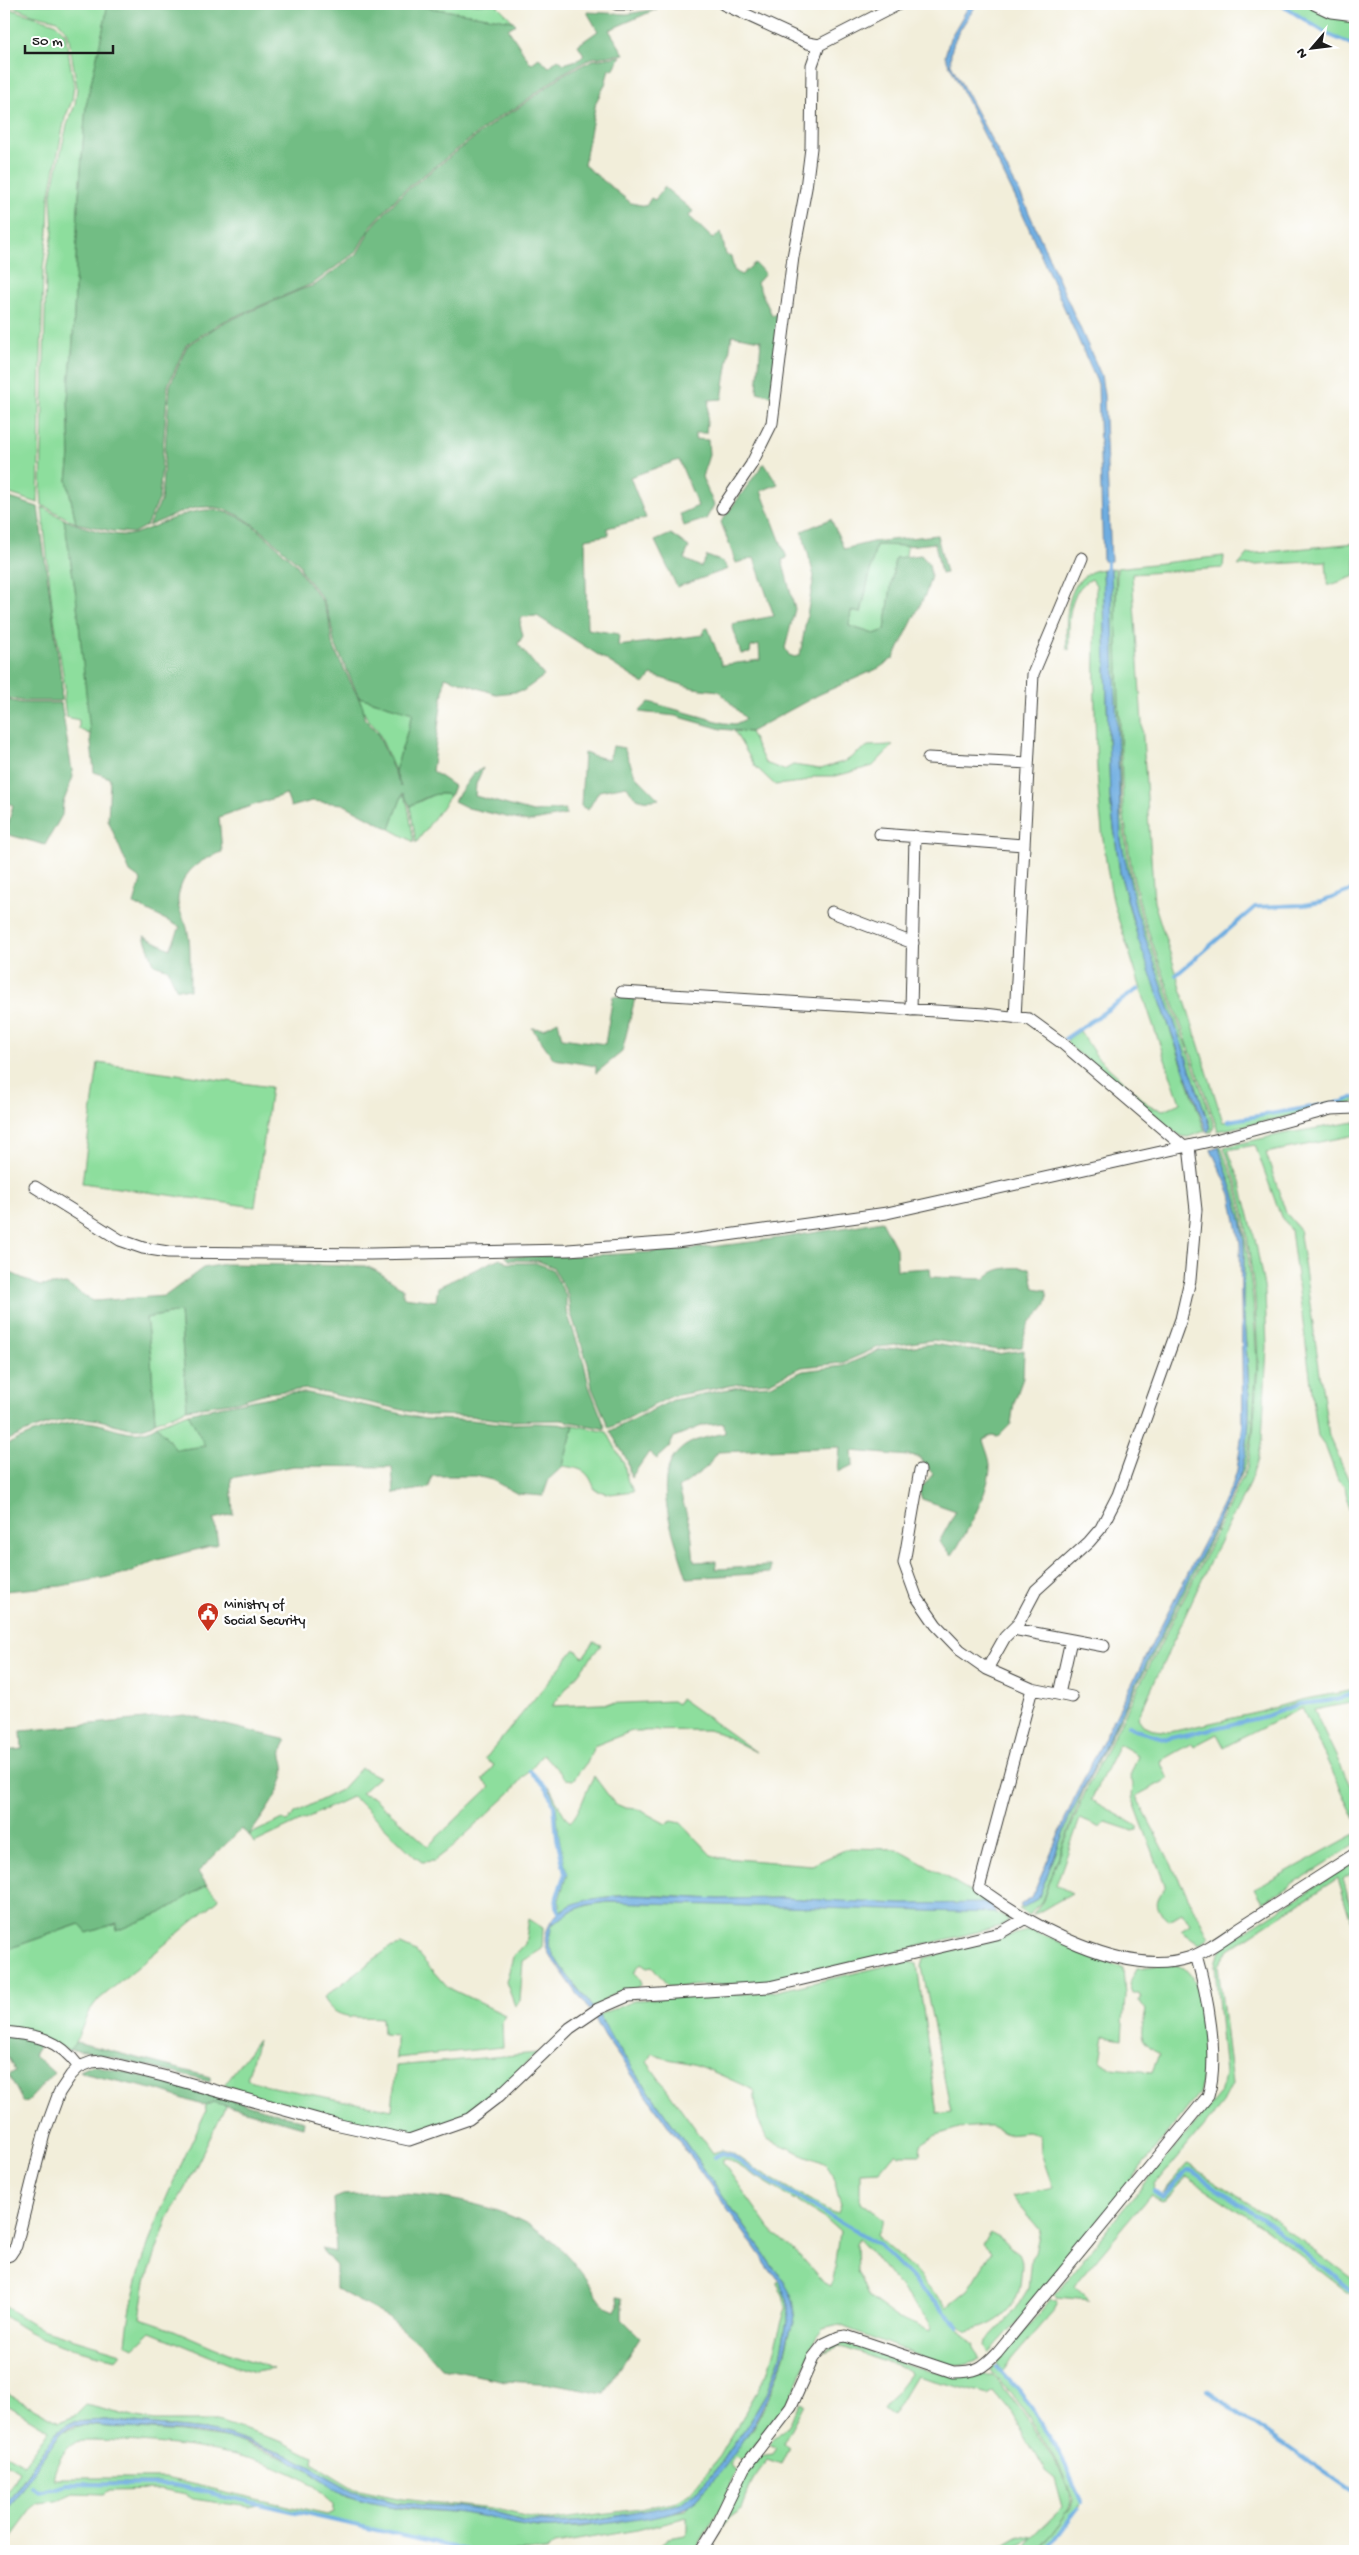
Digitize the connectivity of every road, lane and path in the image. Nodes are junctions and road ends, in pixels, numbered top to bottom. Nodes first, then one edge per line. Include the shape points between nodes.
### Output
1 (616, 4) edge
2 (631, 4) edge
3 (723, 4) edge
4 (899, 4) edge
5 (1314, 4) edge
6 (1355, 15) edge
7 (819, 45) junction
8 (722, 508) dead end
9 (1082, 558) dead end
10 (928, 758) dead end
11 (1028, 763) junction
12 (880, 834) dead end
13 (915, 836) junction
14 (1023, 845) junction
15 (832, 912) dead end
16 (913, 943) junction
17 (622, 992) dead end
18 (912, 1010) junction
19 (1015, 1018) junction
20 (1355, 1108) edge
21 (1187, 1146) junction
22 (35, 1187) dead end
23 (920, 1470) dead end
24 (1013, 1629) junction
25 (1071, 1640) junction
26 (1104, 1646) dead end
27 (987, 1669) junction
28 (1032, 1689) junction
29 (1060, 1694) junction
30 (1072, 1697) dead end
31 (1355, 1854) edge
32 (1024, 1919) junction
33 (1196, 1955) junction
34 (4, 2032) edge
35 (79, 2067) junction
36 (4, 2257) edge
37 (701, 2551) edge

1 - 2 street
3 - 7 street
4 - 7 street
5 - 6 street via 1331,12
7 - 8 street via 812,65 811,148 793,257 772,423 756,458
9 - 11 street via 1033,674
10 - 11 street
11 - 14 street
12 - 13 street
13 - 14 street
13 - 16 street
14 - 19 street
15 - 16 street
16 - 18 street
17 - 18 street
18 - 19 street
19 - 21 street via 1029,1020 1062,1043
20 - 21 street via 1331,1109
21 - 22 street via 887,1212 676,1242 568,1250 334,1255 168,1252 120,1240
21 - 24 street via 1196,1210 1192,1260 1181,1319 1118,1495 1100,1528 1036,1590
23 - 27 street via 904,1563 916,1596 936,1625 960,1650
24 - 25 street
24 - 27 street
25 - 26 street
25 - 29 street
27 - 28 street
28 - 29 street
28 - 32 street via 979,1888
29 - 30 street
31 - 33 street
32 - 33 street via 1120,1958 1161,1962
32 - 35 street via 1000,1933 769,1988 628,1996 598,2009 570,2028 499,2096 470,2119 409,2140 335,2124 102,2061
33 - 37 street via 1210,2019 1212,2084 1208,2096 997,2353 982,2368 953,2372 846,2336 824,2344 813,2358 791,2407 744,2468
34 - 35 street via 44,2038 68,2052
35 - 36 street via 59,2093 40,2148 16,2246 10,2255

